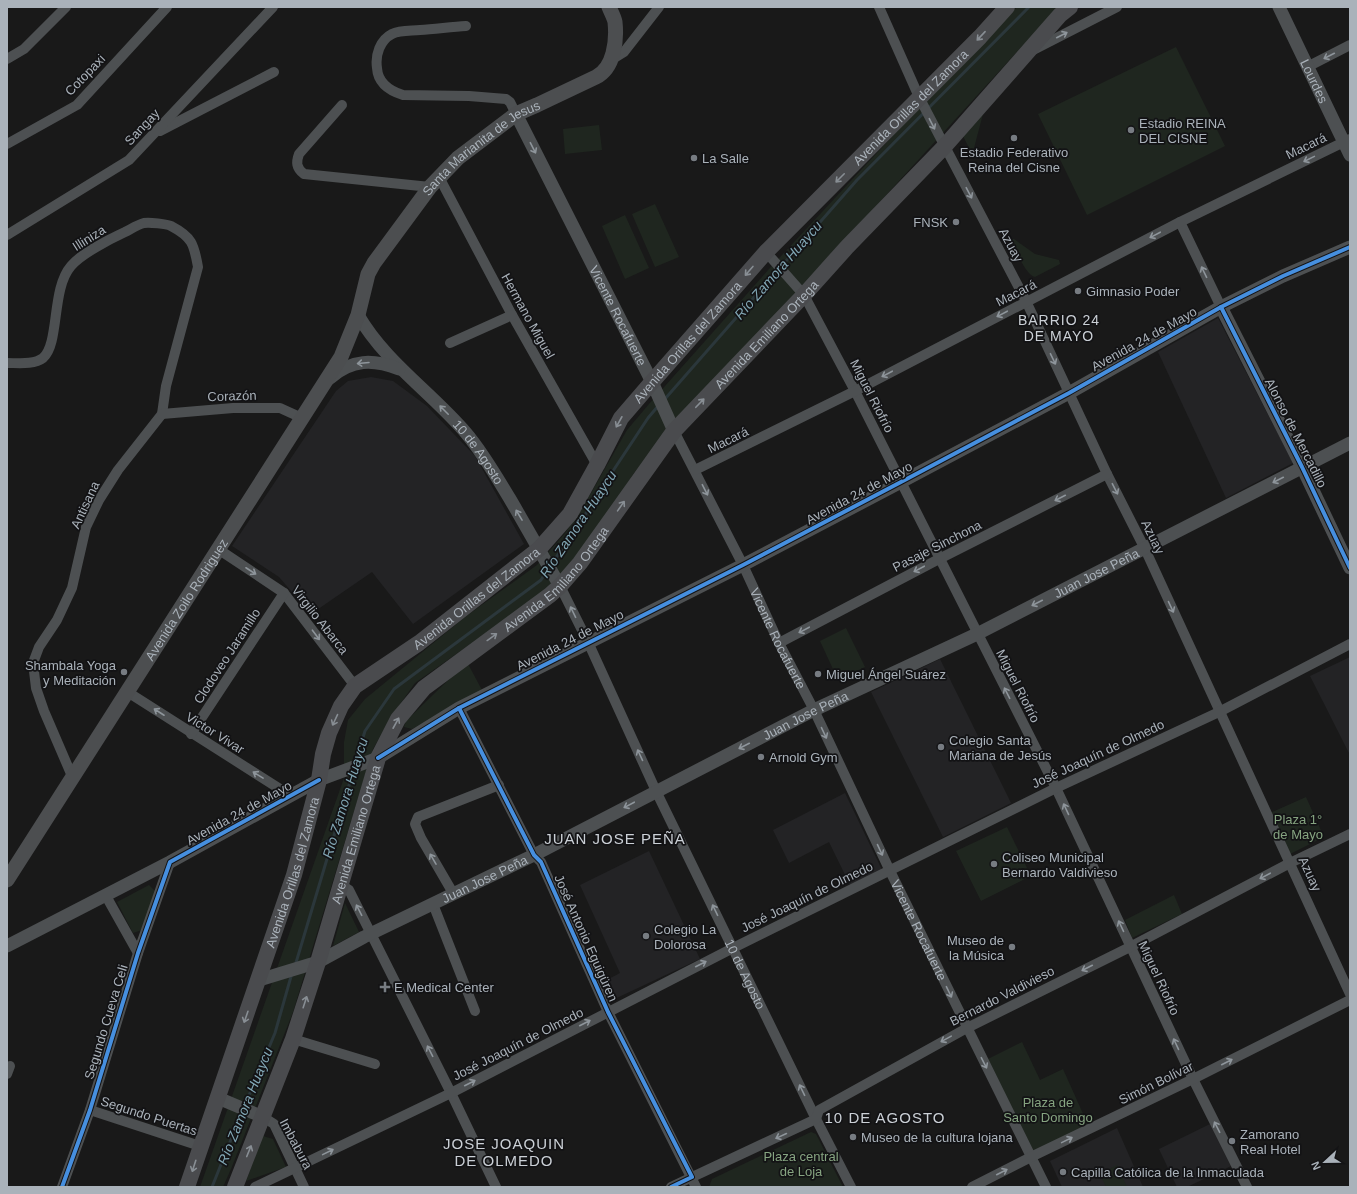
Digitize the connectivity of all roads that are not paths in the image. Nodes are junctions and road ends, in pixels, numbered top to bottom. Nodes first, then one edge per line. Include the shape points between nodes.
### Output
1 (66, 7) edge
2 (167, 7) edge
3 (273, 7) edge
4 (609, 7) edge
5 (659, 7) edge
6 (1007, 7) edge
7 (1070, 7) edge
8 (1117, 7) edge
9 (1279, 7) edge
10 (882, 8) edge
11 (466, 26) dead end
12 (1350, 45) edge
13 (1028, 53) junction
14 (7, 59) edge
15 (611, 60) junction
16 (1309, 66) junction
17 (274, 72) dead end
18 (922, 102) junction
19 (342, 105) dead end
20 (516, 114) junction
21 (153, 135) junction
22 (1347, 141) edge
23 (7, 144) edge
24 (943, 144) junction
25 (1350, 155) edge
26 (434, 182) junction
27 (1180, 222) junction
28 (7, 235) edge
29 (1350, 247) edge
30 (769, 255) junction
31 (801, 292) junction
32 (1026, 301) junction
33 (1221, 307) junction
34 (358, 315) junction
35 (512, 315) junction
36 (450, 343) dead end
37 (7, 363) edge
38 (401, 370) junction
39 (326, 380) junction
40 (652, 382) junction
41 (854, 391) junction
42 (1069, 393) junction
43 (162, 414) junction
44 (302, 418) junction
45 (674, 431) junction
46 (1350, 443) edge
47 (597, 466) junction
48 (1302, 467) junction
49 (695, 470) junction
50 (1107, 474) junction
51 (901, 482) junction
52 (218, 549) junction
53 (539, 549) junction
54 (1145, 549) junction
55 (939, 559) junction
56 (743, 565) junction
57 (1350, 568) edge
58 (560, 586) junction
59 (284, 593) junction
60 (977, 634) junction
61 (588, 642) junction
62 (779, 643) junction
63 (1350, 644) edge
64 (355, 686) junction
65 (126, 691) junction
66 (459, 708) junction
67 (814, 710) junction
68 (1219, 712) junction
69 (191, 734) junction
70 (378, 758) junction
71 (72, 776) junction
72 (319, 780) junction
73 (499, 785) junction
74 (1056, 788) junction
75 (656, 791) junction
76 (291, 796) junction
77 (1350, 834) edge
78 (534, 855) junction
79 (170, 862) junction
80 (1290, 863) junction
81 (890, 871) junction
82 (7, 880) edge
83 (340, 884) junction
84 (453, 893) junction
85 (106, 896) junction
86 (433, 904) junction
87 (371, 934) junction
88 (7, 946) edge
89 (1130, 946) junction
90 (733, 948) junction
91 (138, 952) junction
92 (313, 964) junction
93 (264, 978) junction
94 (1350, 994) edge
95 (1350, 1000) edge
96 (474, 1011) dead end
97 (608, 1012) junction
98 (967, 1028) junction
99 (293, 1039) junction
100 (375, 1064) dead end
101 (1193, 1079) junction
102 (451, 1093) junction
103 (218, 1098) junction
104 (90, 1110) junction
105 (263, 1116) junction
106 (816, 1119) junction
107 (200, 1146) junction
108 (1032, 1157) junction
109 (295, 1168) junction
110 (692, 1177) junction
111 (62, 1187) edge
112 (187, 1187) edge
113 (235, 1187) edge
114 (255, 1187) edge
115 (304, 1187) edge
116 (496, 1187) edge
117 (671, 1187) edge
118 (696, 1187) edge
119 (851, 1187) edge
120 (972, 1187) edge
121 (1046, 1187) edge
122 (1247, 1187) edge

1 - 14 street via 24,49
2 - 23 street, Cotopaxi via 77,105
3 - 21 street, Sangay
4 - 15 main road, Santa Marianita de Jesus via 615,21 615,46
5 - 15 street via 624,52
6 -> 18 main road, Avenida Orillas del Zamora
7 - 13 main road, Avenida Emiliano Ortega
13 -> 8 street, Avenida Emiliano Ortega
9 - 16 street, Lourdes
10 - 18 street, Azuay
11 - 20 street via 393,34 383,41 378,50 376,68 379,78 383,85 403,95 506,99
12 -> 16 street
13 - 24 main road, Avenida Emiliano Ortega
15 - 20 main road, Santa Marianita de Jesus via 600,75
16 - 22 street, Lourdes
17 - 21 street
18 -> 24 street, Azuay
18 -> 30 main road, Avenida Orillas del Zamora
19 - 26 street via 299,154 297,166 300,171 304,174
20 - 26 main road, Santa Marianita de Jesus via 458,158
20 -> 40 street, Vicente Rocafuerte
21 - 28 street, Sangay via 129,160
22 - 25 street, Lourdes
22 -> 27 street, Macará
24 - 31 main road, Avenida Emiliano Ortega
24 -> 32 street, Azuay
26 - 34 main road, Santa Marianita de Jesus via 374,263 368,274
26 - 35 street, Hermano Miguel
27 -> 32 street, Macará
33 -> 27 street, Alonso de Mercadillo
29 - 33 street, Avenida 24 de Mayo
30 - 31 street, Miguel Riofrío
30 -> 40 main road, Avenida Orillas del Zamora
31 - 41 street, Miguel Riofrío
45 -> 31 main road, Avenida Emiliano Ortega
32 -> 41 street, Macará
32 -> 42 street, Azuay
33 - 42 street, Avenida 24 de Mayo
33 - 48 street, Alonso de Mercadillo
34 - 38 street, 10 de Agosto via 375,341
34 - 39 main road, Avenida Zoilo Rodriguez via 341,358
35 - 36 street
35 - 47 street, Hermano Miguel
37 - 43 street, Illiniza via 32,362 43,358 51,345 59,289 70,266 86,254 145,223 169,225 189,239 195,249 198,267 166,386
38 -> 39 street, 10 de Agosto via 383,363 367,362 341,368
53 -> 38 street, 10 de Agosto via 478,449 427,392
39 - 44 main road, Avenida Zoilo Rodriguez
40 - 45 street, Vicente Rocafuerte
40 -> 47 main road, Avenida Orillas del Zamora via 621,418
41 - 49 street, Macará
41 - 51 street, Miguel Riofrío
42 - 50 street, Azuay
42 - 51 street, Avenida 24 de Mayo
43 - 44 street, Corazón via 233,408 280,408
43 - 71 street, Antisana via 118,470 99,500 86,527 72,588 57,620 39,647 33,663 36,688
44 - 52 main road, Avenida Zoilo Rodriguez
45 - 49 street, Vicente Rocafuerte
58 -> 45 main road, Avenida Emiliano Ortega via 580,563
46 - 48 street, Juan Jose Peña
47 - 53 main road, Avenida Orillas del Zamora via 570,514
48 -> 54 street, Juan Jose Peña
48 - 57 street, Alonso de Mercadillo
49 -> 56 street, Vicente Rocafuerte
50 -> 54 street, Azuay
50 -> 55 street, Pasaje Sinchona
51 - 55 street, Miguel Riofrío
51 - 56 street, Avenida 24 de Mayo
52 -> 59 street, Virgilio Abarca
52 - 65 main road, Avenida Zoilo Rodriguez
53 - 58 street, 10 de Agosto
53 - 64 main road, Avenida Orillas del Zamora via 419,643
54 -> 60 street, Juan Jose Peña
54 -> 68 street, Azuay
55 - 60 street, Miguel Riofrío
55 -> 62 street, Pasaje Sinchona
56 - 61 street, Avenida 24 de Mayo
56 - 62 street, Vicente Rocafuerte
61 -> 58 street, 10 de Agosto
70 -> 58 main road, Avenida Emiliano Ortega via 398,719 424,688
59 -> 64 street, Virgilio Abarca
59 - 69 street, Clodoveo Jaramillo
60 - 67 street, Juan Jose Peña
74 -> 60 street, Miguel Riofrío
61 - 66 street, Avenida 24 de Mayo
75 -> 61 street, 10 de Agosto
62 - 67 street, Vicente Rocafuerte
63 - 68 street, José Joaquín de Olmedo
64 -> 72 main road, Avenida Orillas del Zamora via 341,706 329,733
69 -> 65 street, Victor Vivar
65 - 71 main road, Avenida Zoilo Rodriguez
66 - 70 street, Avenida 24 de Mayo
66 - 73 street, José Antonio Eguigüren
67 -> 75 street, Juan Jose Peña
67 -> 81 street, Vicente Rocafuerte
68 - 74 street, José Joaquín de Olmedo
68 - 80 street, Azuay
76 -> 69 street, Victor Vivar
70 - 72 street, Avenida 24 de Mayo
70 - 83 main road, Avenida Emiliano Ortega
71 - 82 main road, Avenida Zoilo Rodriguez
72 - 76 street, Avenida 24 de Mayo
72 - 93 main road, Avenida Orillas del Zamora
73 - 78 street, José Antonio Eguigüren
84 -> 73 street via 415,824 418,818
74 - 81 street, José Joaquín de Olmedo
89 -> 74 street, Miguel Riofrío
75 -> 78 street, Juan Jose Peña
90 -> 75 street, 10 de Agosto
76 - 79 street, Avenida 24 de Mayo
77 - 80 street, Bernardo Valdivieso
78 - 84 street, Juan Jose Peña
78 - 97 street, José Antonio Eguigüren via 541,862
79 - 85 street, Avenida 24 de Mayo
79 - 91 street, Segundo Cueva Celi
80 -> 89 street, Bernardo Valdivieso
80 - 94 street, Azuay
81 - 90 street, José Joaquín de Olmedo
81 -> 98 street, Vicente Rocafuerte
87 -> 83 street via 349,890
83 - 92 main road, Avenida Emiliano Ortega
84 - 86 street, Juan Jose Peña
85 - 88 street, Avenida 24 de Mayo
85 - 91 street
86 - 87 street, Juan Jose Peña
86 - 96 street
87 - 92 street, Juan Jose Peña
102 -> 87 street
89 -> 98 street, Bernardo Valdivieso
101 -> 89 street, Miguel Riofrío
97 -> 90 street, José Joaquín de Olmedo
106 -> 90 street, 10 de Agosto
91 - 104 street, Segundo Cueva Celi
92 - 93 street, Juan Jose Peña
99 -> 92 main road, Avenida Emiliano Ortega
93 -> 103 main road, Avenida Orillas del Zamora
101 -> 95 street, Simón Bolívar
102 -> 97 street, José Joaquín de Olmedo
97 - 110 street, José Antonio Eguigüren
98 -> 106 street, Bernardo Valdivieso via 819,1110
98 -> 108 street, Vicente Rocafuerte
99 - 100 street
99 - 105 main road, Avenida Emiliano Ortega
108 -> 101 street, Simón Bolívar
122 -> 101 street, Miguel Riofrío
109 -> 102 street, José Joaquín de Olmedo
102 - 116 street
103 - 105 street
103 - 107 main road, Avenida Orillas del Zamora
104 - 107 street, Segundo Puertas
104 - 111 street, Segundo Cueva Celi
105 - 109 street, Imbabura via 274,1124
113 -> 105 main road, Avenida Emiliano Ortega
106 -> 110 street, Bernardo Valdivieso
106 - 119 street, 10 de Agosto
107 -> 112 main road, Avenida Orillas del Zamora
120 -> 108 street, Simón Bolívar
108 - 121 street, Vicente Rocafuerte
109 - 114 street, José Joaquín de Olmedo
109 - 115 street, Imbabura
110 - 117 street, Bernardo Valdivieso
110 - 118 street, José Antonio Eguigüren

